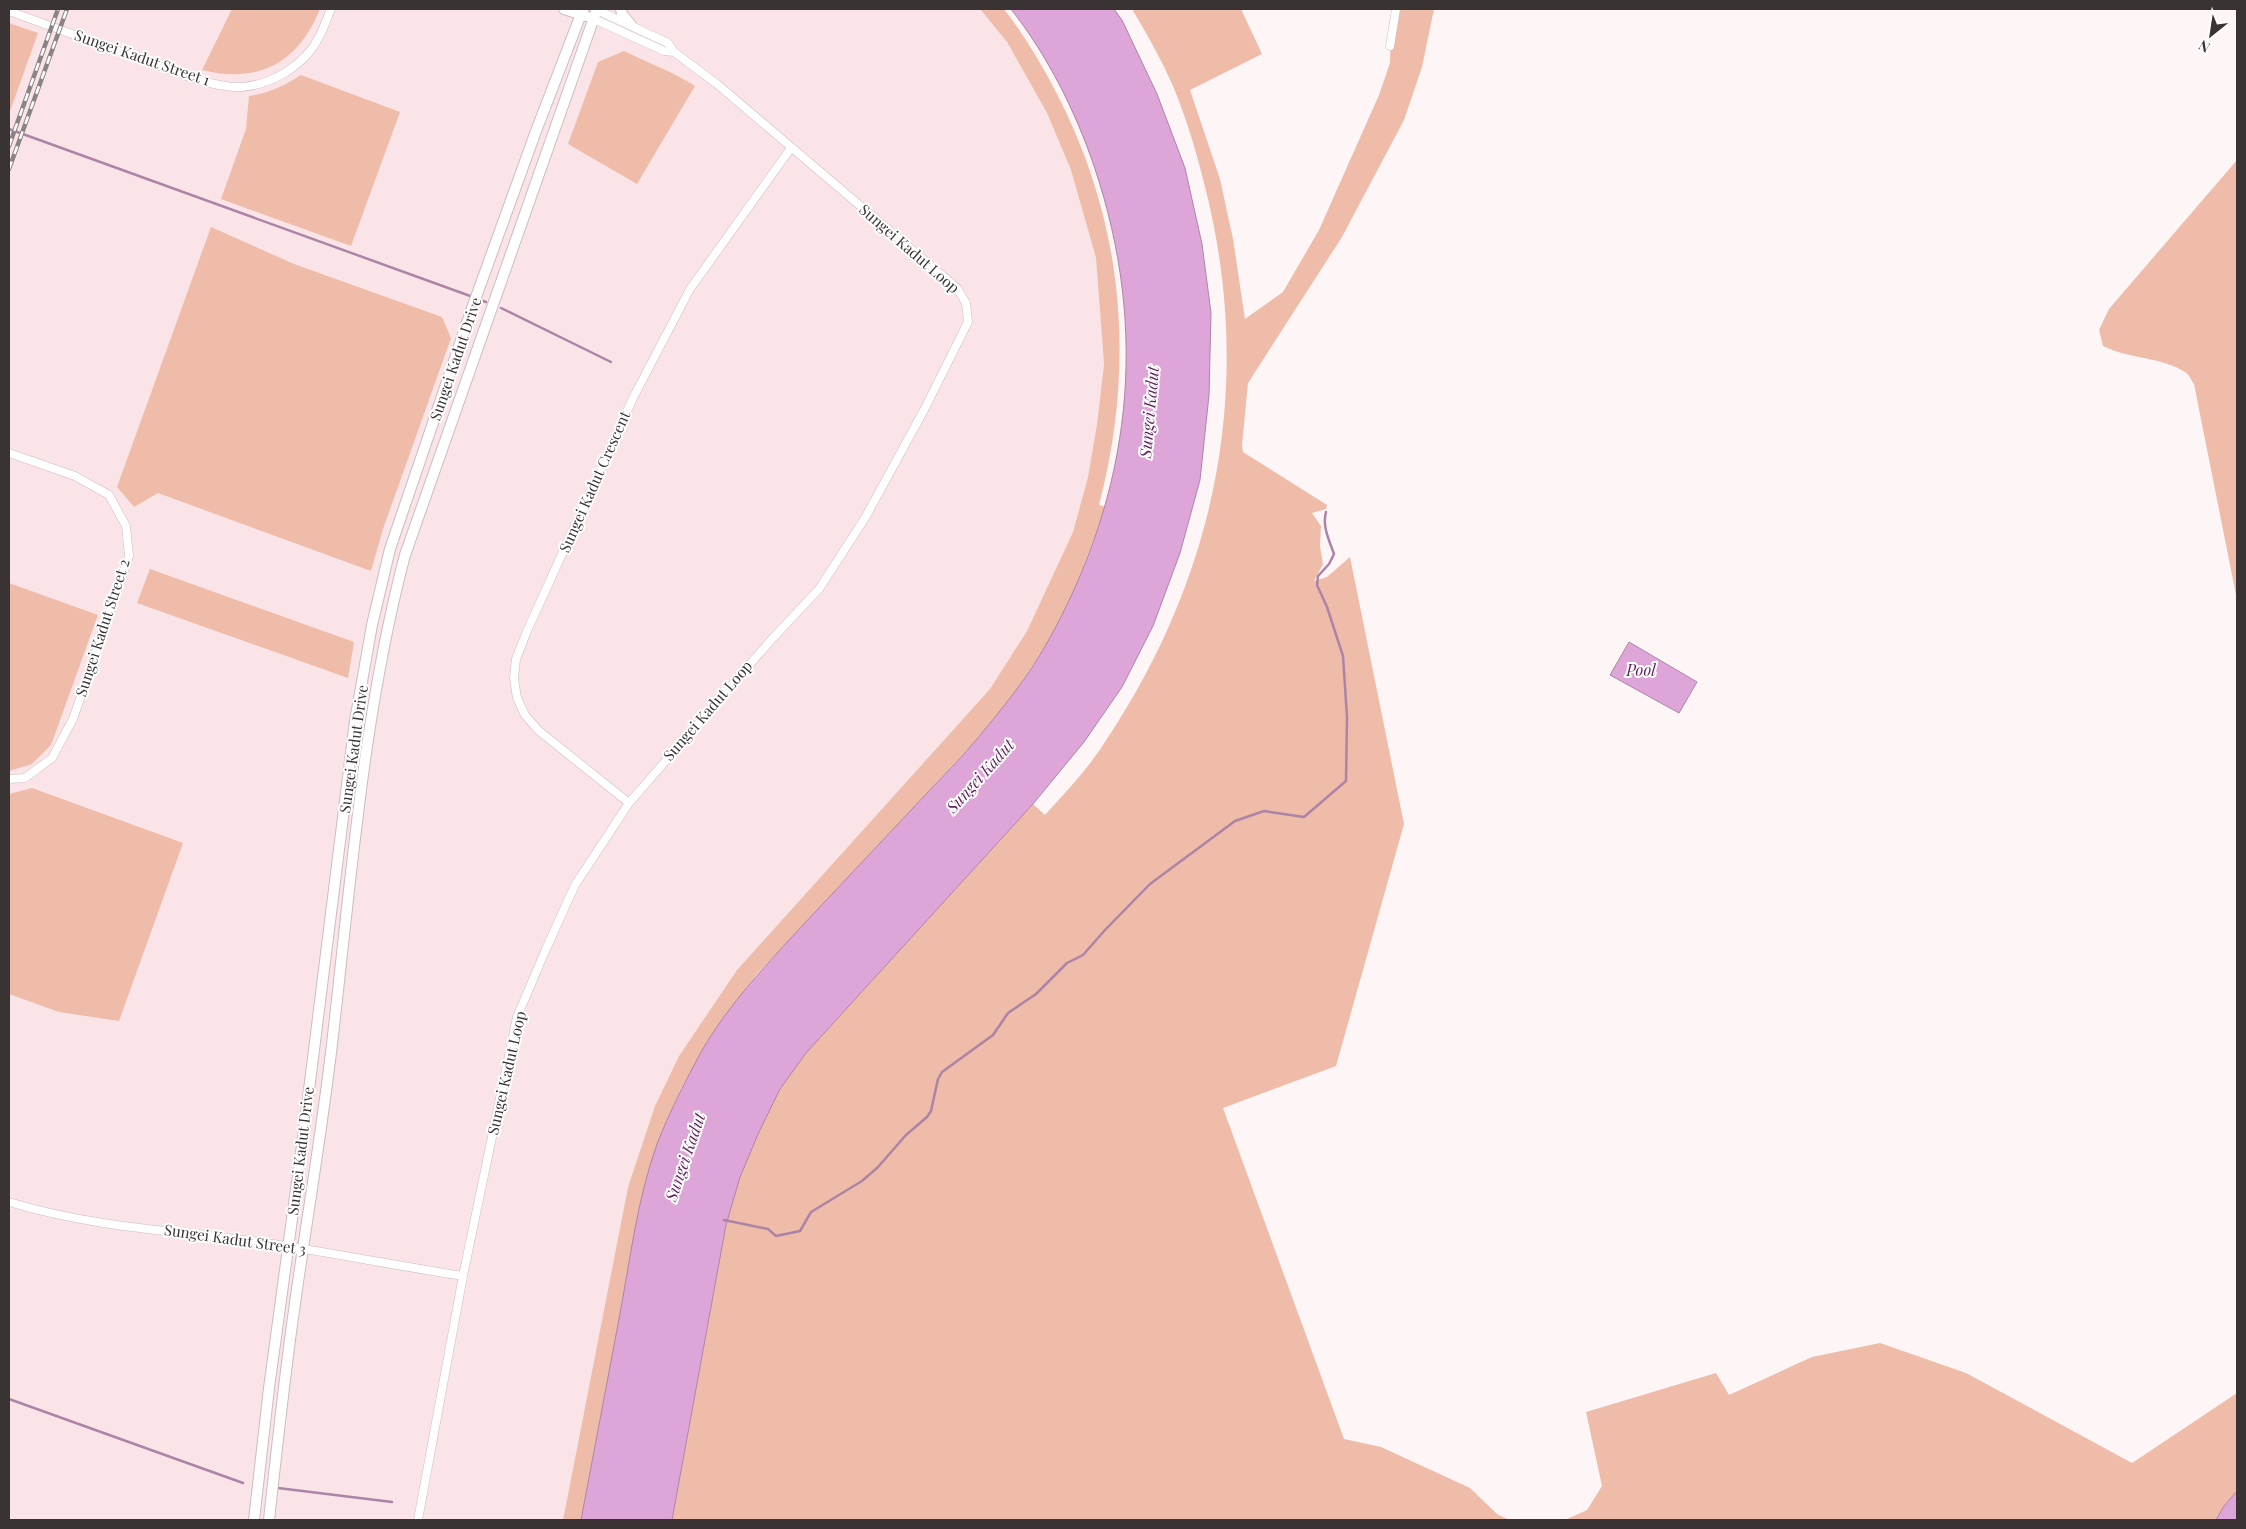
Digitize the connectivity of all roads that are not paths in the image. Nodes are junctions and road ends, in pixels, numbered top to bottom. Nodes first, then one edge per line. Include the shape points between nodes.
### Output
1 (331, 9) edge
2 (564, 9) edge
3 (621, 9) edge
4 (1396, 9) edge
5 (9, 11) edge
6 (582, 12) edge
7 (595, 12) edge
8 (631, 25) junction
9 (1390, 46) dead end
10 (674, 52) junction
11 (559, 120) junction
12 (536, 131) junction
13 (791, 148) junction
14 (9, 453) edge
15 (9, 779) edge
16 (629, 803) junction
17 (9, 1202) edge
18 (289, 1246) junction
19 (303, 1248) junction
20 (463, 1276) junction
21 (254, 1520) edge
22 (268, 1520) edge
23 (418, 1520) edge

1 - 5 street, Sungei Kadut Street 1 via 319,38 298,62 272,79 240,87 196,79
2 - 6 main road
3 - 8 main road
4 - 9 street
6 - 7 main road
6 - 12 main road, Sungei Kadut Drive
7 - 8 street, Sungei Kadut Loop
7 - 10 street, Sungei Kadut Loop via 664,51
7 - 11 main road, Sungei Kadut Drive
8 - 10 street, Sungei Kadut Loop via 668,43
10 - 13 street, Sungei Kadut Loop via 717,84
11 - 12 main road via 543,121
11 - 19 main road, Sungei Kadut Drive via 405,555 388,619 371,720
12 - 18 main road, Sungei Kadut Drive via 390,548 372,624 355,721
13 - 16 street, Sungei Kadut Crescent via 703,268 680,308 633,398 516,659 517,698 525,716
13 - 16 street, Sungei Kadut Loop via 957,288 966,303 968,322 865,518 819,589
14 - 15 street, Sungei Kadut Street 2 via 75,476 109,495 126,526 128,556 73,719 52,758 25,778
16 - 20 street, Sungei Kadut Loop via 575,885 517,1017
17 - 18 street, Sungei Kadut Street 3 via 93,1220
18 - 19 street, Sungei Kadut Street 3
18 - 21 main road, Sungei Kadut Drive
19 - 20 street, Sungei Kadut Street 3
19 - 22 main road, Sungei Kadut Drive
20 - 23 street, Sungei Kadut Loop

